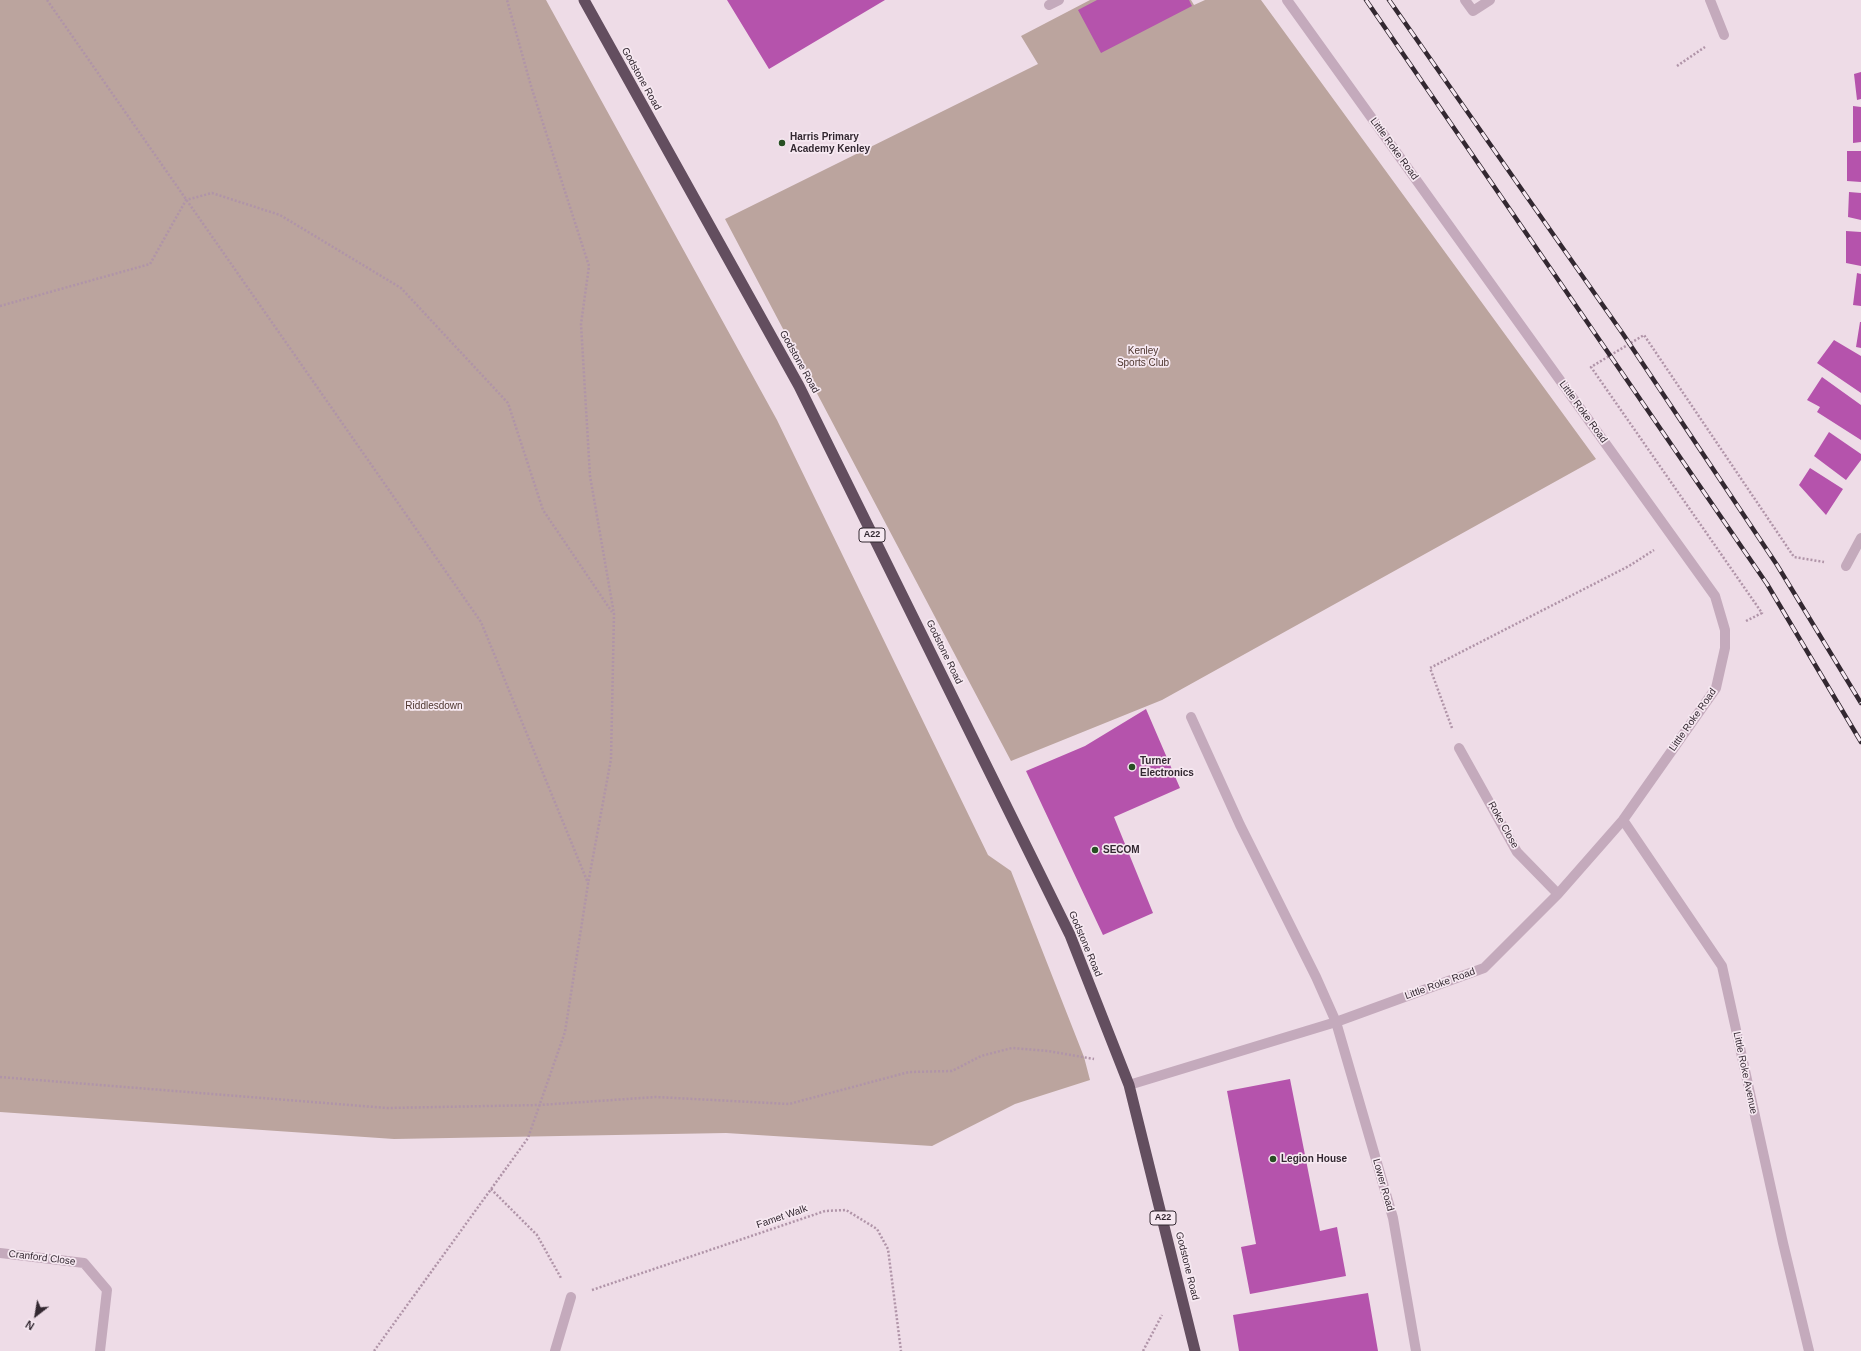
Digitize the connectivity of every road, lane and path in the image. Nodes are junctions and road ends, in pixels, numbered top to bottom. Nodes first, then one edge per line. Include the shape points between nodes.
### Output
1 (48, 0) edge
2 (507, 0) edge
3 (584, 0) edge
4 (1059, 0) edge
5 (1287, 0) edge
6 (1465, 0) edge
7 (1490, 0) edge
8 (1710, 0) edge
9 (1049, 5) dead end
10 (1724, 35) joint
11 (1677, 66) dead end
12 (186, 200) junction
13 (0, 306) edge
14 (1861, 538) edge
15 (1674, 539) junction
16 (1846, 566) joint
17 (1762, 613) dead end
18 (614, 614) junction
19 (1190, 717) dead end
20 (1459, 748) joint
21 (1623, 820) junction
22 (588, 884) junction
23 (1558, 894) junction
24 (1336, 1022) junction
25 (1122, 1066) junction
26 (0, 1077) edge
27 (1129, 1085) junction
28 (540, 1105) junction
29 (491, 1189) junction
30 (0, 1253) edge
31 (571, 1297) junction
32 (100, 1351) edge
33 (374, 1351) edge
34 (555, 1351) edge
35 (900, 1351) edge
36 (1195, 1351) edge
37 (1416, 1351) edge
38 (1810, 1351) edge

1 - 12 path
2 - 18 path via 531,86 589,266 581,324 590,476
3 - 25 highway, Godstone Road / A22 via 799,386 1070,935
4 - 9 street
5 - 15 street, Little Roke Road
6 - 7 street via 1473,11
8 - 10 street
10 - 11 path
12 - 13 path via 150,264
12 - 18 path via 212,193 280,214 401,288 508,403 543,510
12 - 22 path via 481,622
14 - 16 street
15 - 20 path via 1622,569 1430,668
15 - 21 street, Little Roke Road via 1715,596 1725,630 1725,648 1716,688
16 - 17 path via 1794,556 1644,335 1592,367
18 - 22 path via 610,759
19 - 24 street, Lower Road
20 - 23 street, Roke Close via 1517,852
21 - 23 street, Little Roke Road
21 - 38 street, Little Roke Avenue via 1722,966 1782,1243
22 - 28 path via 566,1032
23 - 24 street, Little Roke Road via 1484,968
24 - 27 street, Little Roke Road
24 - 37 street, Lower Road via 1393,1218
25 - 27 highway, Godstone Road / A22
25 - 28 path via 1048,1051 1012,1048 981,1056 952,1071 909,1072 789,1104 656,1097
26 - 28 path via 388,1108
27 - 36 highway, Godstone Road / A22
28 - 29 path via 528,1138
29 - 31 path via 538,1235
29 - 33 path
30 - 32 street, Cranford Close via 84,1263 107,1290
31 - 34 street
31 - 35 path, Famet Walk via 826,1211 846,1210 878,1229 888,1249

